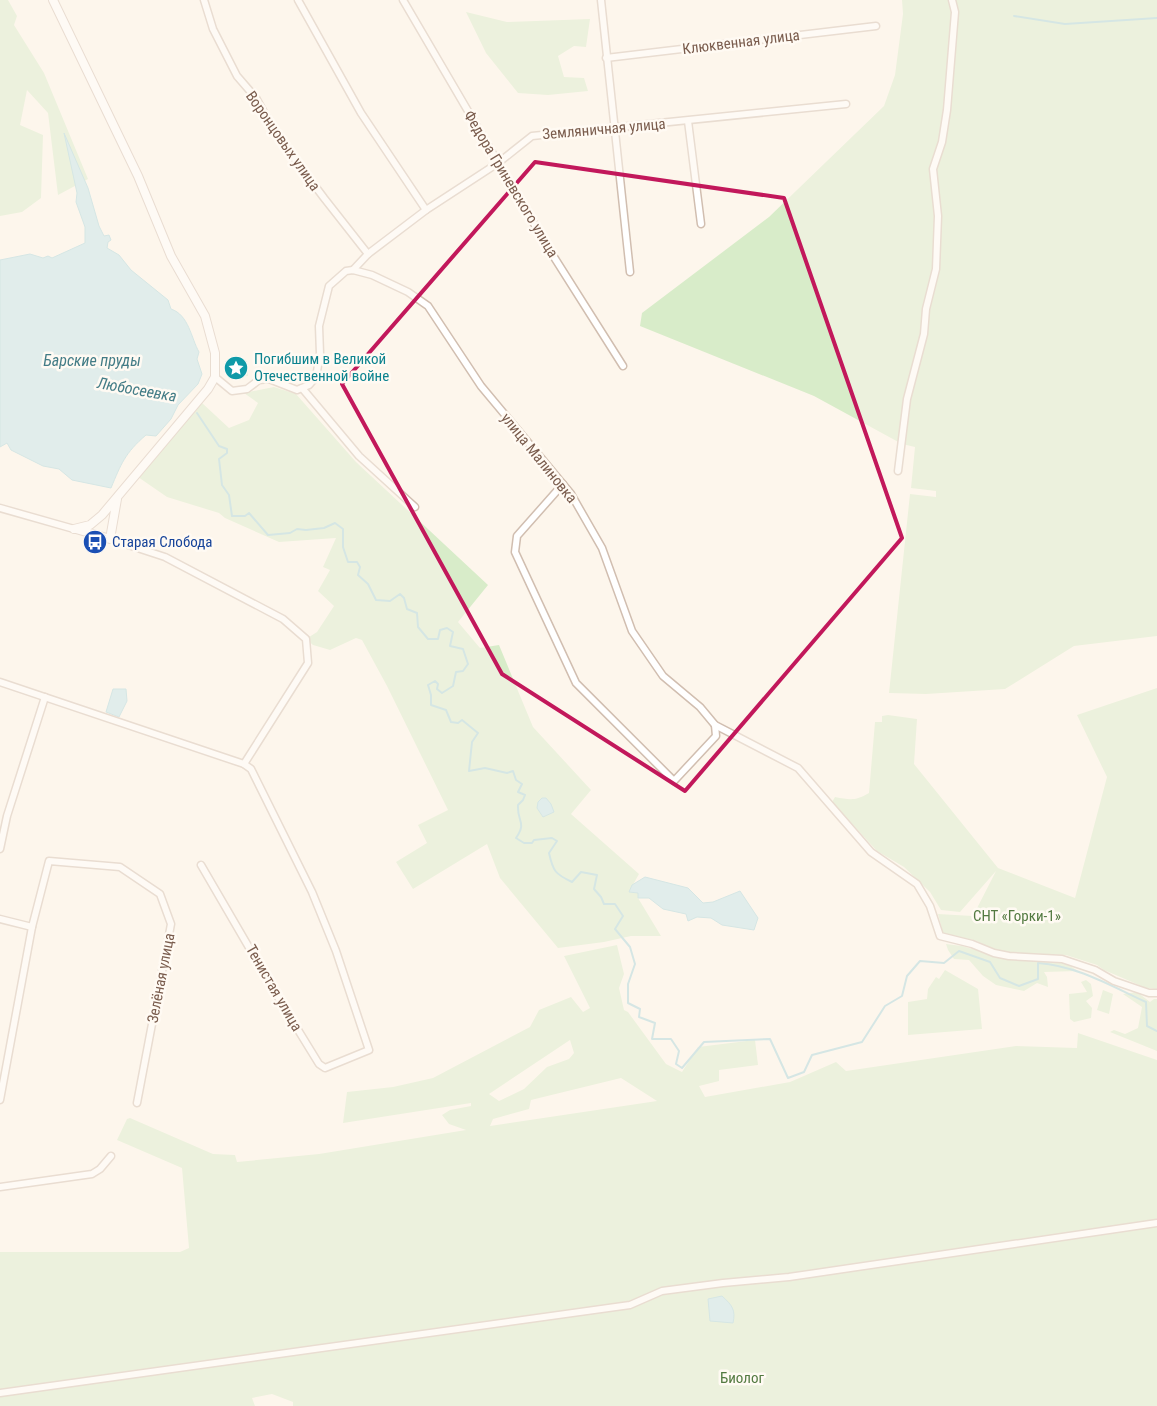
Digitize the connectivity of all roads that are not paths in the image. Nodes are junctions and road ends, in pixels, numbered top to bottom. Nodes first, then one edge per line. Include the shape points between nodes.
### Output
1 (53, 0) edge
2 (204, 0) edge
3 (298, 0) edge
4 (601, 0) edge
5 (952, 0) edge
6 (406, 1) edge
7 (876, 26) dead end
8 (606, 58) junction
9 (846, 104) dead end
10 (688, 121) junction
11 (615, 128) junction
12 (498, 163) junction
13 (426, 210) junction
14 (701, 224) dead end
15 (368, 254) junction
16 (353, 270) junction
17 (630, 272) dead end
18 (623, 366) dead end
19 (215, 377) junction
20 (302, 388) junction
21 (898, 471) dead end
22 (562, 484) junction
23 (117, 499) junction
24 (0, 508) edge
25 (415, 508) dead end
26 (90, 525) junction
27 (74, 529) junction
28 (92, 534) junction
29 (110, 539) junction
30 (0, 682) edge
31 (45, 696) junction
32 (716, 725) junction
33 (244, 764) junction
34 (0, 849) edge
35 (201, 865) dead end
36 (0, 919) edge
37 (32, 927) junction
38 (1157, 994) edge
39 (0, 1100) edge
40 (138, 1103) dead end
41 (111, 1156) dead end
42 (0, 1187) edge
43 (1157, 1223) edge
44 (0, 1393) edge

1 - 19 street via 138,176 171,256 205,316 215,354
2 - 15 street, Воронцовых улица via 213,29 237,76 256,98 276,134
3 - 13 street via 361,113
4 - 8 street
5 - 21 street via 955,12 947,110 942,142 932,169 938,216 936,269 926,309 924,334 907,398
6 - 12 street, Федора Гриневского улица
7 - 8 street, Клюквенная улица
8 - 11 street
9 - 10 street, Земляничная улица
10 - 11 street, Земляничная улица
10 - 14 street
11 - 12 street, Земляничная улица via 532,136
11 - 17 street
12 - 13 street, Земляничная улица
12 - 18 street, Федора Гриневского улица
13 - 15 street, Земляничная улица
15 - 16 street
16 - 20 street via 341,274 329,286 319,326 320,354 316,377 310,385
16 - 22 street, улица Малиновка via 408,292 428,306 481,386
19 - 20 street via 232,391 247,389 259,380 269,378 297,390
19 - 23 street via 208,390
20 - 25 street via 359,456
22 - 32 street, улица Малиновка via 602,548 632,631 662,676 700,707
22 - 32 street via 516,536 516,552 576,683 674,781 716,736
23 - 26 street
23 - 29 street
24 - 27 street
26 - 27 street
26 - 28 street
27 - 28 street
28 - 29 street
29 - 33 street via 165,556 283,619 306,639 308,663
30 - 31 street
31 - 33 street
31 - 34 street via 7,816
32 - 38 street via 798,768 871,852 917,884 930,906 940,936 1009,956 1062,959 1095,970 1114,981
33 - 35 street, Тенистая улица via 251,769 312,892 369,1050 325,1068 319,1064
36 - 37 street
37 - 39 street
37 - 40 street, Зелёная улица via 49,861 120,867 160,894 171,924
41 - 42 street via 92,1174
43 - 44 street via 789,1277 662,1292 630,1305

